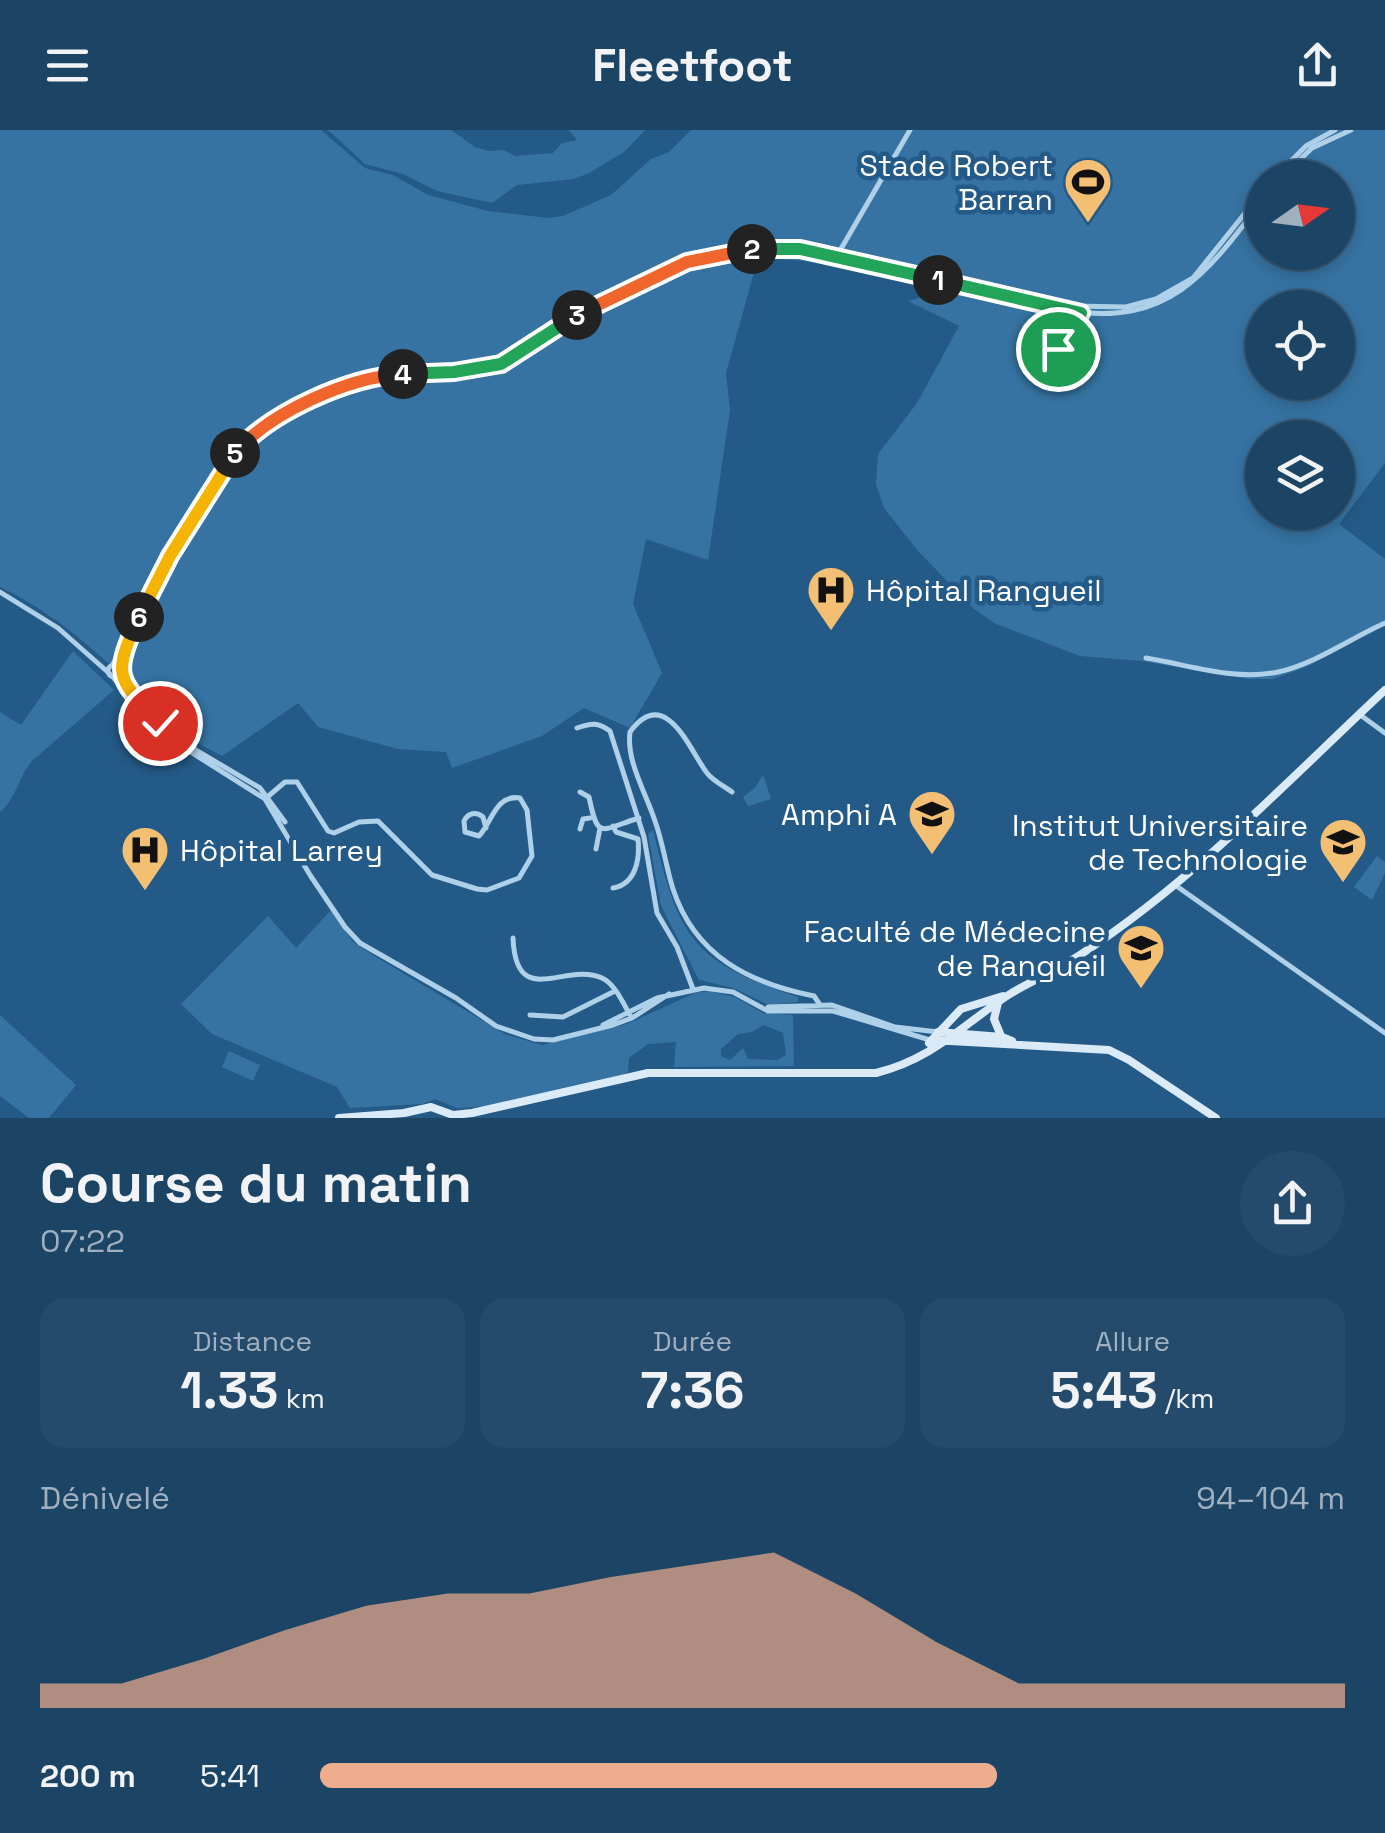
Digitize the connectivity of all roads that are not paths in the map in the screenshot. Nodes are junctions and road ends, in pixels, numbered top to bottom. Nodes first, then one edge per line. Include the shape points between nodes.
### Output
1 (910, 130) edge
2 (1335, 130) edge
3 (1351, 130) edge
4 (1293, 160) edge
5 (1298, 160) edge
6 (1245, 214) edge
7 (1245, 223) edge
8 (838, 254) junction
9 (1082, 310) junction
10 (1027, 343) dead end
11 (0, 592) edge
12 (1385, 622) edge
13 (129, 639) junction
14 (1146, 658) dead end
15 (96, 663) junction
16 (112, 666) junction
17 (116, 673) junction
18 (1385, 690) edge
19 (1359, 714) junction
20 (577, 728) dead end
21 (1385, 733) edge
22 (580, 792) dead end
23 (732, 792) dead end
24 (267, 797) junction
25 (495, 810) junction
26 (480, 815) junction
27 (590, 818) junction
28 (639, 818) junction
29 (613, 826) junction
30 (486, 828) junction
31 (600, 828) junction
32 (580, 829) dead end
33 (596, 848) dead end
34 (1173, 883) junction
35 (613, 888) dead end
36 (512, 938) dead end
37 (692, 989) junction
38 (615, 990) junction
39 (1010, 994) junction
40 (998, 1003) junction
41 (815, 1008) junction
42 (530, 1016) dead end
43 (630, 1016) junction
44 (1385, 1033) edge
45 (958, 1034) junction
46 (935, 1036) junction
47 (1002, 1037) junction
48 (948, 1042) junction
49 (1016, 1042) junction
50 (920, 1055) junction
51 (502, 1107) junction
52 (442, 1114) edge
53 (419, 1115) edge
54 (358, 1116) edge
55 (339, 1118) edge
56 (472, 1118) edge
57 (1216, 1118) edge

1 - 8 street
2 - 4 street
3 - 5 street
6 - 9 street via 1186,282 1137,304
7 - 9 street via 1190,286 1144,308
8 - 9 street
8 - 13 street via 728,252 687,262 586,310 501,364 362,380 296,408 230,459
9 - 10 street via 1058,349
11 - 15 street via 58,628
12 - 14 street via 1272,673 1220,673
13 - 16 street
13 - 17 street
15 - 16 street
15 - 17 street
16 - 17 street
17 - 24 street via 133,703 167,737
18 - 19 street
19 - 21 street
19 - 34 street
20 - 28 street via 592,723 610,731
22 - 27 street via 589,797
23 - 41 street via 708,775 690,741 668,719 651,716 630,732 631,754 686,919 731,968 814,996
24 - 25 street via 285,782 298,782 328,831 378,821 432,875 477,890 519,878 532,856 525,803 510,797
24 - 43 street via 337,916 368,948 515,1034 553,1040
25 - 26 street
25 - 30 street
26 - 30 street
26 - 30 street via 468,815 463,828 475,837
27 - 31 street
27 - 32 street
28 - 29 street
28 - 37 street via 657,913
29 - 31 street
29 - 35 street via 638,839 639,848 632,878
31 - 33 street
34 - 39 street via 1103,940
34 - 44 street
36 - 38 street via 518,967 528,977 594,976
37 - 41 street via 732,992 776,1012
37 - 43 street
38 - 42 street via 563,1017
38 - 43 street
39 - 40 street
39 - 46 street via 961,1009
40 - 45 street
40 - 47 street via 994,1022
41 - 46 street via 832,1005
45 - 46 street
45 - 47 street
45 - 48 street
46 - 48 street
46 - 50 street
47 - 49 street
48 - 49 street
48 - 50 street
49 - 57 street via 1109,1050
50 - 51 street via 866,1074 648,1073
51 - 52 street
51 - 56 street
52 - 53 street via 432,1107
53 - 54 street
54 - 55 street

